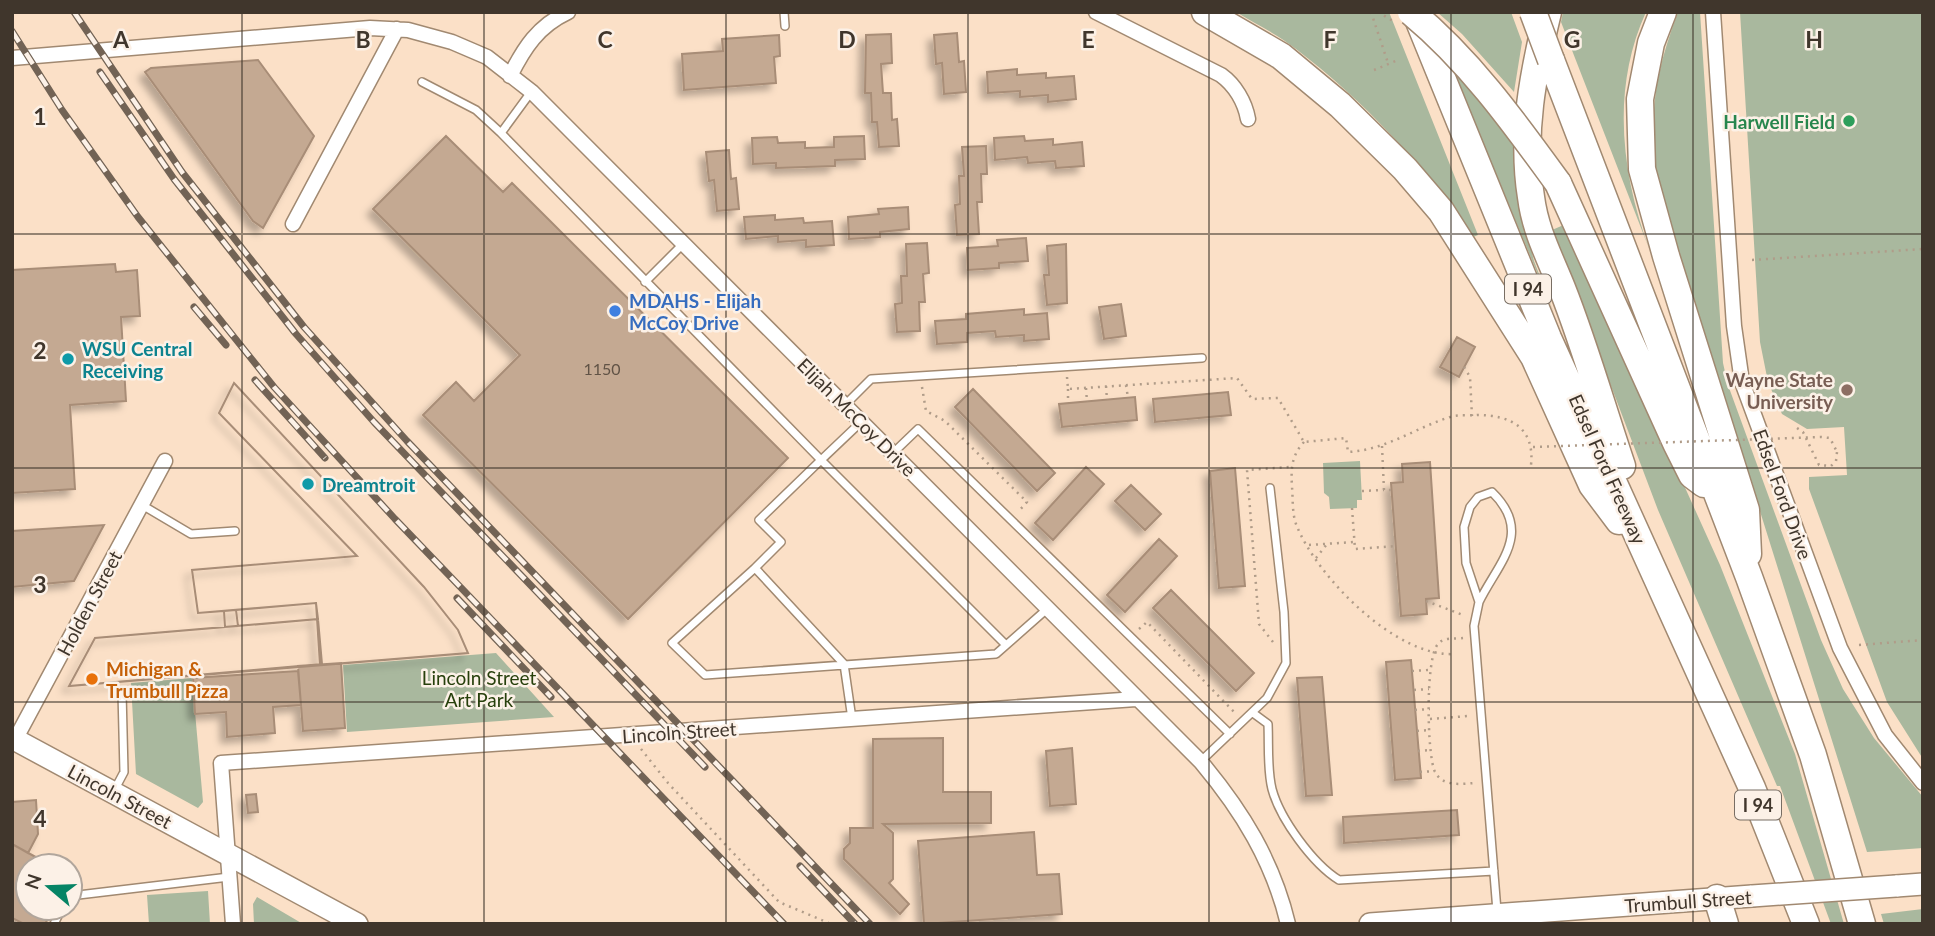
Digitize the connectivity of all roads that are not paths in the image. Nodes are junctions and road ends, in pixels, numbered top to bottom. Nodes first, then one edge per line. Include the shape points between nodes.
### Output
1 (568, 12) edge
2 (784, 12) edge
3 (1096, 12) edge
4 (1205, 12) edge
5 (1413, 12) edge
6 (1533, 12) edge
7 (1548, 12) edge
8 (1663, 12) edge
9 (1713, 12) edge
10 (785, 26) dead end
11 (397, 29) junction
12 (12, 58) edge
13 (510, 76) junction
14 (422, 82) dead end
15 (532, 92) junction
16 (1248, 119) dead end
17 (501, 133) junction
18 (293, 224) dead end
19 (684, 243) junction
20 (645, 282) junction
21 (1202, 358) dead end
22 (845, 405) junction
23 (862, 422) junction
24 (893, 453) junction
25 (821, 460) junction
26 (165, 461) dead end
27 (1270, 488) dead end
28 (1717, 494) junction
29 (142, 505) junction
30 (235, 531) dead end
31 (1649, 562) junction
32 (755, 568) junction
33 (1749, 577) junction
34 (1479, 602) junction
35 (1670, 603) junction
36 (1047, 609) junction
37 (1006, 645) junction
38 (844, 664) junction
39 (122, 692) dead end
40 (1136, 699) junction
41 (1253, 713) junction
42 (852, 719) junction
43 (1230, 734) junction
44 (13, 741) edge
45 (1200, 762) junction
46 (1923, 783) edge
47 (113, 793) junction
48 (228, 854) junction
49 (1494, 871) junction
50 (229, 877) junction
51 (1923, 884) edge
52 (84, 893) edge
53 (1717, 898) junction
54 (1497, 915) junction
55 (233, 924) edge
56 (357, 924) edge
57 (1288, 924) edge
58 (1370, 924) edge
59 (1725, 924) edge
60 (1806, 924) edge
61 (1862, 924) edge

1 - 13 street via 539,30
2 - 10 lane
3 - 16 street via 1221,75 1230,82
4 - 31 highway via 1281,57 1340,105 1441,211 1534,357 1592,485
5 - 28 highway, bridge via 1497,100 1558,183 1692,475
5 - 31 highway, Edsel Ford Freeway / I 94 via 1548,338
6 - 28 highway, bridge
7 - 35 highway via 1528,108 1528,169 1535,221
8 - 33 highway via 1651,43 1640,99 1642,169 1746,510
9 - 46 street, Edsel Ford Drive via 1742,382 1840,648 1885,735
11 - 12 street, Elijah McCoy Drive via 334,30
11 - 13 street, Elijah McCoy Drive via 478,52
11 - 18 street
13 - 15 street, Elijah McCoy Drive
14 - 17 lane via 475,110
15 - 17 lane
15 - 19 street, Elijah McCoy Drive
17 - 20 lane
19 - 20 lane
19 - 22 street, Elijah McCoy Drive
20 - 25 lane
21 - 22 lane via 871,379
22 - 23 street, Elijah McCoy Drive
23 - 24 street, Elijah McCoy Drive
23 - 25 lane
24 - 36 street, Elijah McCoy Drive
24 - 43 lane via 918,429
25 - 32 lane via 759,520 780,542
25 - 37 lane
26 - 29 street, Holden Street
27 - 41 lane via 1287,649 1278,681
28 - 33 highway
29 - 30 lane via 191,534
29 - 44 street, Holden Street
31 - 35 highway, Edsel Ford Freeway / I 94
32 - 38 lane
32 - 38 lane via 672,643 705,675
33 - 61 highway via 1813,755
34 - 34 lane via 1466,563 1464,527 1470,507 1478,497 1492,492 1510,515 1509,546 1504,563
34 - 49 lane via 1475,625
35 - 60 highway, Edsel Ford Freeway / I 94
36 - 37 lane
36 - 40 street, Elijah McCoy Drive
37 - 38 lane via 996,653
38 - 42 lane
39 - 47 lane via 124,772
40 - 42 street, Lincoln Street
40 - 45 street, Elijah McCoy Drive
41 - 43 lane
41 - 49 lane via 1268,724 1273,792 1313,860 1325,871 1339,880
42 - 48 street, Lincoln Street via 221,763
43 - 45 lane
44 - 47 street, Lincoln Street
45 - 57 street, Elijah McCoy Drive via 1256,838 1278,887
47 - 48 street, Lincoln Street
48 - 50 street
48 - 56 street
49 - 54 lane
50 - 52 lane
50 - 55 street
51 - 53 street, Trumbull Street, bridge
53 - 54 street, Trumbull Street
53 - 59 highway
54 - 58 street, Trumbull Street

